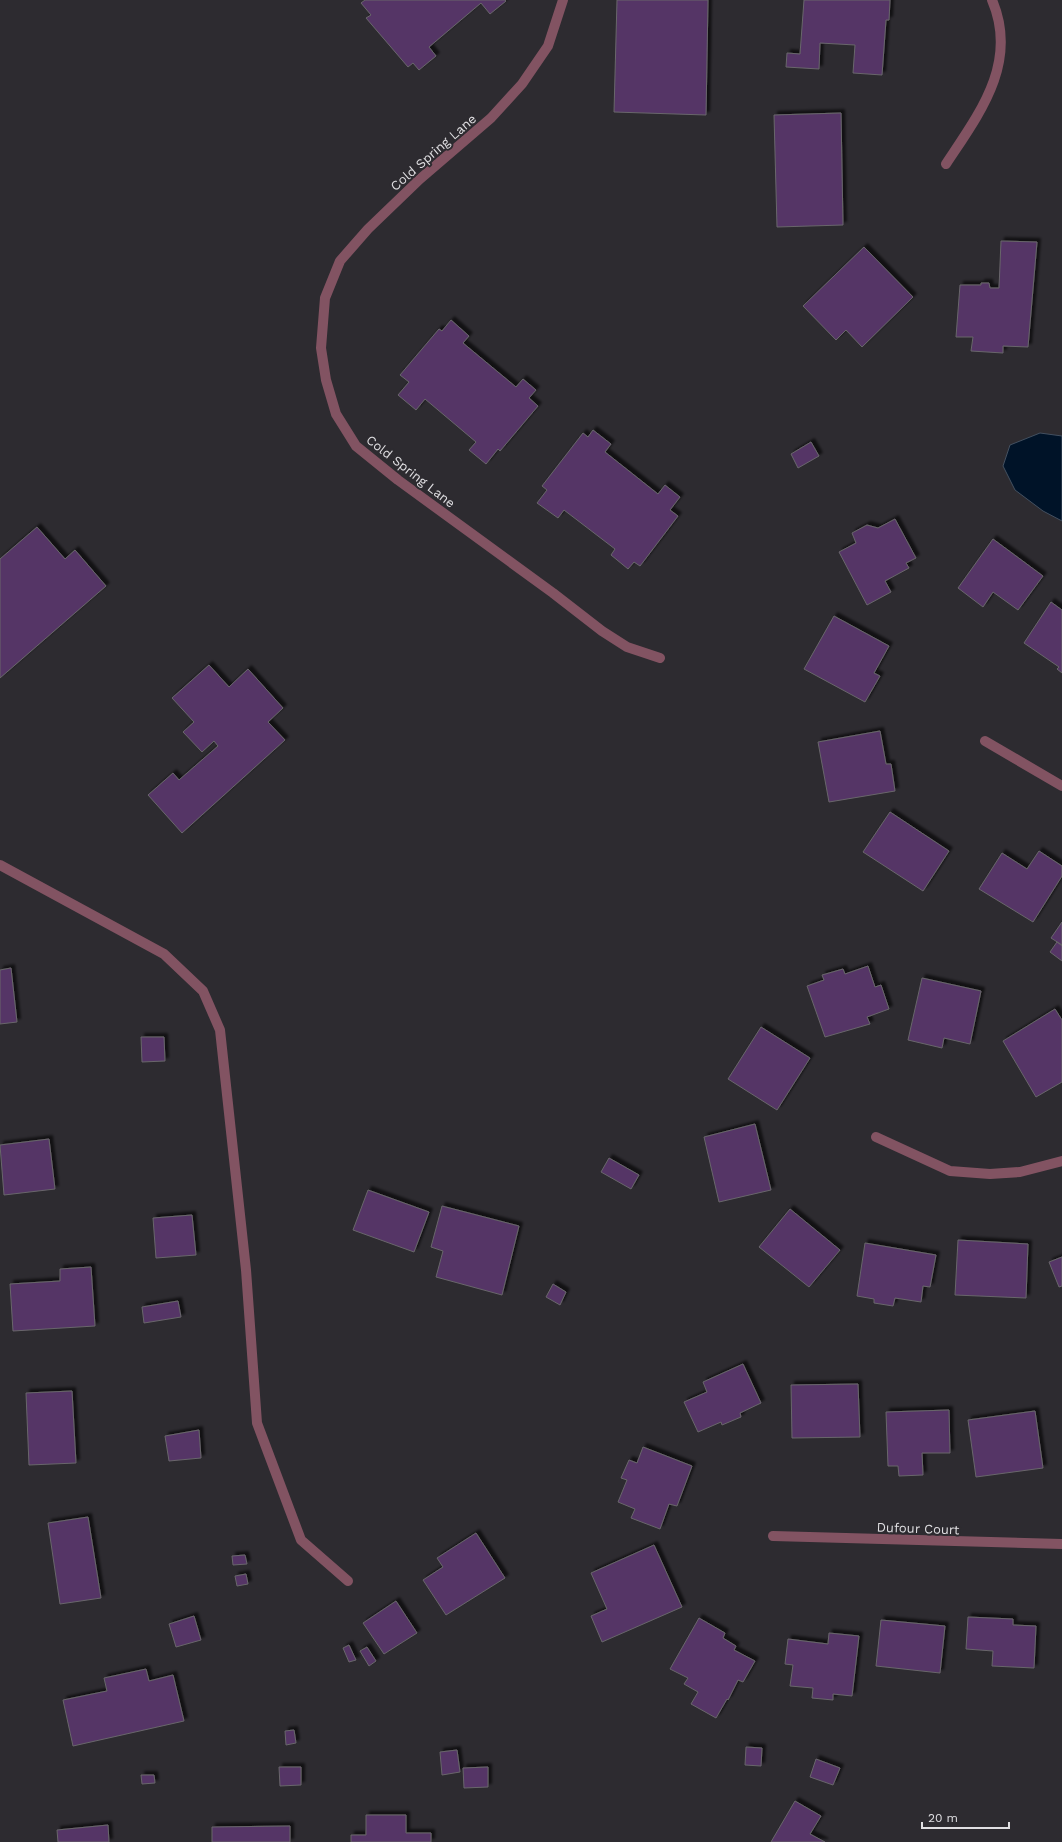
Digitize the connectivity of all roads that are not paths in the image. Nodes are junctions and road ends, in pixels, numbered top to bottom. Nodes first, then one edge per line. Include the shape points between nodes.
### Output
1 (563, 0) edge
2 (992, 0) edge
3 (946, 164) dead end
4 (660, 658) dead end
5 (985, 741) dead end
6 (1062, 786) edge
7 (0, 865) edge
8 (876, 1137) dead end
9 (1062, 1161) edge
10 (773, 1536) dead end
11 (1062, 1544) edge
12 (348, 1581) dead end

1 - 4 street, Cold Spring Lane via 548,46 522,84 491,118 368,228 340,261 324,298 321,348 326,380 336,414 356,446 602,631 627,647
2 - 3 street via 1002,40 1000,62 984,106
5 - 6 street
7 - 12 street via 164,954 203,991 220,1030 246,1270 257,1423 301,1540
8 - 9 street via 950,1171 990,1174 1020,1172
10 - 11 street, Dufour Court

